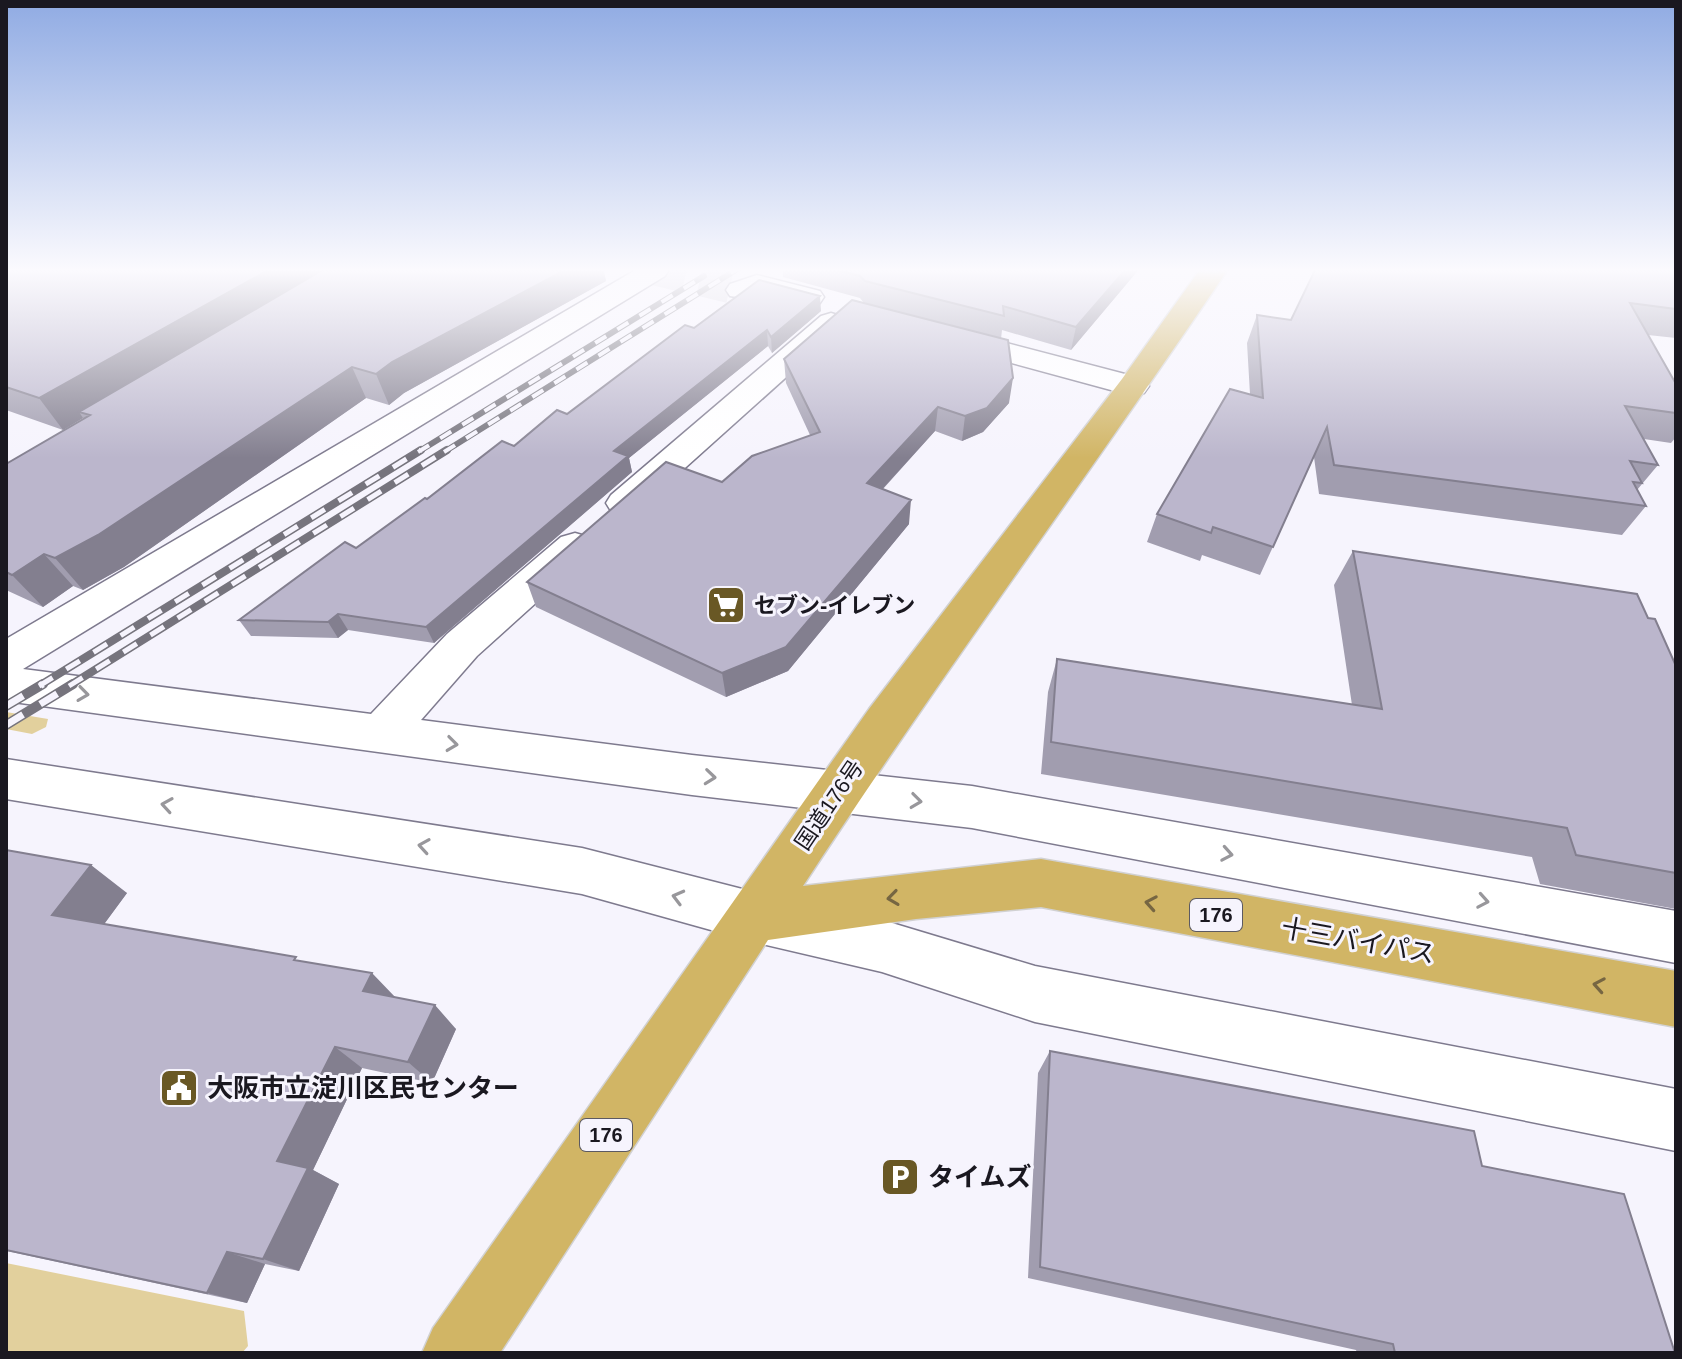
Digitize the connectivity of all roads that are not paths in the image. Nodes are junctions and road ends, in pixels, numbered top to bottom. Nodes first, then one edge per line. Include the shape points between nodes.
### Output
1 (553, 331) edge
2 (829, 331) edge
3 (928, 331) edge
4 (1171, 331) edge
5 (1133, 386) junction
6 (6, 659) edge
7 (6, 684) edge
8 (380, 735) junction
9 (6, 779) edge
10 (838, 792) junction
11 (754, 917) junction
12 (1676, 937) edge
13 (1676, 999) edge
14 (1676, 1120) edge
15 (458, 1353) edge

1 - 6 street
2 - 8 street via 462,645
3 - 5 street
4 - 5 highway, 国道176号 / 176
5 - 10 highway, 国道176号 / 176
7 -> 8 street
8 -> 10 street
11 -> 9 street via 582,871
10 - 11 highway, 国道176号 / 176
10 -> 12 street via 972,807
13 -> 11 highway, 十三バイパス / 176 via 1041,883
11 - 14 street via 882,946 1035,994
11 - 15 highway, 国道176号 / 176

